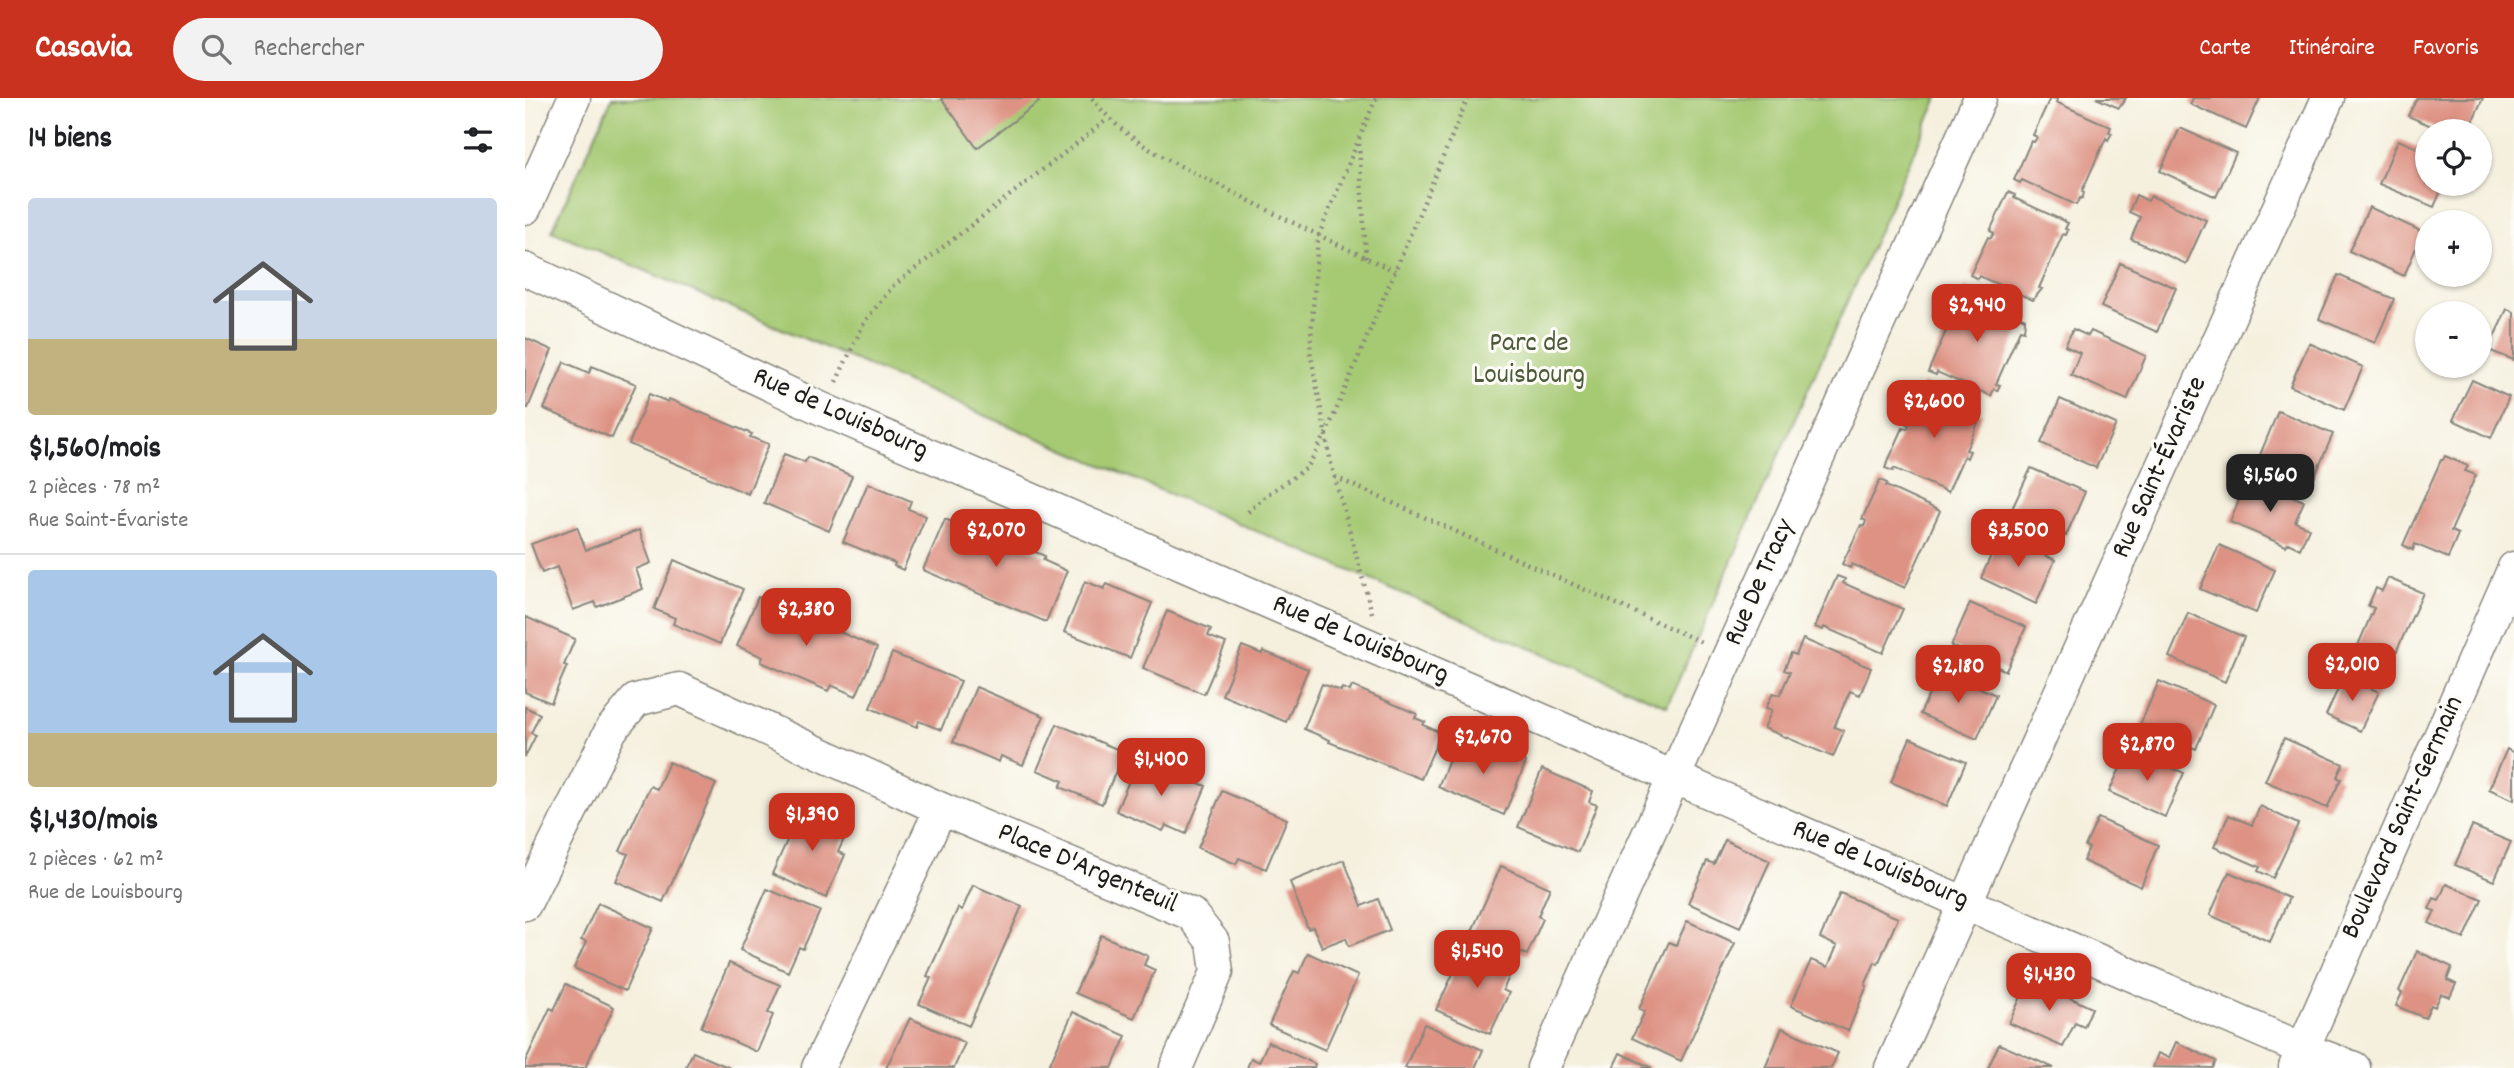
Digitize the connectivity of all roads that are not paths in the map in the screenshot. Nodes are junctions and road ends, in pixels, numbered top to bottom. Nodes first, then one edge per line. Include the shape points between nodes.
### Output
1 (574, 98) edge
2 (1980, 98) edge
3 (2328, 98) edge
4 (525, 208) edge
5 (525, 269) edge
6 (2514, 568) edge
7 (1674, 777) junction
8 (941, 809) junction
9 (1965, 903) junction
10 (525, 904) edge
11 (2299, 1058) edge
12 (818, 1068) edge
13 (1176, 1068) edge
14 (1543, 1068) edge
15 (1891, 1068) edge
16 (2354, 1068) edge

1 - 4 street
2 - 7 street, Rue De Tracy
3 - 9 street, Rue Saint-Évariste
5 - 7 street, Rue de Louisbourg via 822,410
6 - 11 street, Boulevard Saint-Germain
7 - 9 street, Rue de Louisbourg
7 - 14 street, Rue De Tracy
8 - 10 street, Place D'Argenteuil via 679,689 636,700 611,730
8 - 12 street
8 - 13 street, Place D'Argenteuil via 1191,914 1213,942 1217,972
9 - 11 street, Rue de Louisbourg
9 - 15 street, Rue Saint-Évariste
11 - 16 street, Rue de Louisbourg

